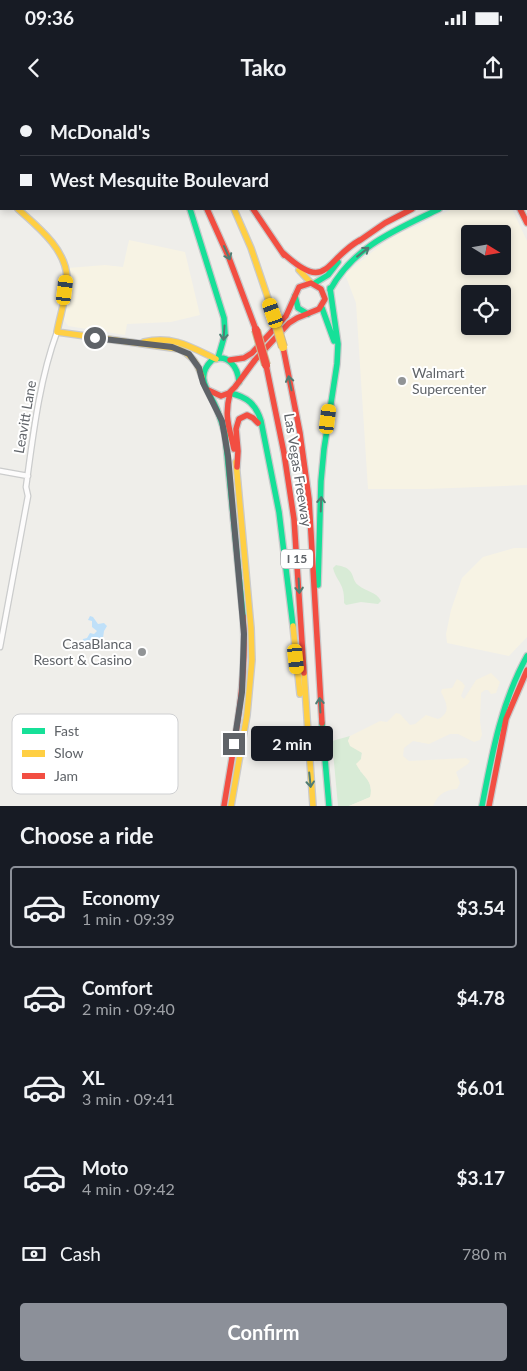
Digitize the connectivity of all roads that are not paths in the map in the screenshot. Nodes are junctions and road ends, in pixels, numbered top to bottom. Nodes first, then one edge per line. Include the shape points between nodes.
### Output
1 (19, 210) edge
2 (190, 210) edge
3 (207, 210) edge
4 (234, 210) edge
5 (254, 210) edge
6 (410, 210) edge
7 (437, 210) edge
8 (520, 210) edge
9 (527, 223) edge
10 (360, 240) junction
11 (282, 252) junction
12 (313, 283) junction
13 (330, 288) junction
14 (295, 296) junction
15 (323, 306) junction
16 (308, 314) junction
17 (57, 332) junction
18 (142, 343) junction
19 (338, 350) junction
20 (222, 359) junction
21 (202, 377) junction
22 (239, 382) junction
23 (206, 388) junction
24 (227, 394) junction
25 (261, 426) junction
26 (237, 467) junction
27 (0, 471) edge
28 (28, 476) junction
29 (317, 640) junction
30 (0, 647) edge
31 (527, 656) edge
32 (527, 670) edge
33 (308, 755) junction
34 (227, 805) edge
35 (313, 806) edge
36 (329, 806) edge
37 (482, 806) edge
38 (489, 806) edge

1 - 17 main road, Leavitt Lane via 56,248 63,262 67,276
2 -> 20 main road via 224,318
3 -> 33 main road, Las Vegas Freeway / I 15, bridge via 256,330 285,452 296,542
29 -> 4 main road, Las Vegas Freeway / I 15, bridge via 306,468 290,382 273,313
5 - 11 main road
6 - 10 main road
13 -> 7 main road via 344,267 364,250
8 - 9 main road
10 - 11 main road via 344,249 333,264 319,272 303,270
10 - 12 main road via 332,273
11 - 12 main road
12 - 14 main road via 303,285
12 - 15 main road via 323,291
13 - 15 main road
13 - 19 main road
14 - 16 main road via 298,308
14 - 20 main road via 286,316 252,353 244,358
15 - 16 main road
15 - 19 main road
16 - 22 main road via 289,322
17 - 18 main road
17 - 28 street, Leavitt Lane via 48,357
18 - 20 main road via 156,339 182,342
18 - 21 main road via 184,350 196,362
29 -> 19 main road via 321,481
20 - 21 main road via 206,366
20 - 22 main road via 236,366
21 - 23 main road
22 - 24 main road
23 - 24 main road via 214,394
23 - 34 main road via 225,434 244,634 242,692
24 - 25 main road via 244,397 254,404
24 - 26 main road via 226,415
25 - 26 main road via 249,415 238,419
25 - 33 main road via 283,530
26 - 34 main road via 252,660 247,715
27 - 28 street
28 - 30 street, Leavitt Lane via 28,496
36 -> 29 main road, Las Vegas Freeway / I 15
31 - 37 main road via 508,692 500,716
32 - 38 main road via 506,719
33 -> 35 main road, Las Vegas Freeway / I 15

